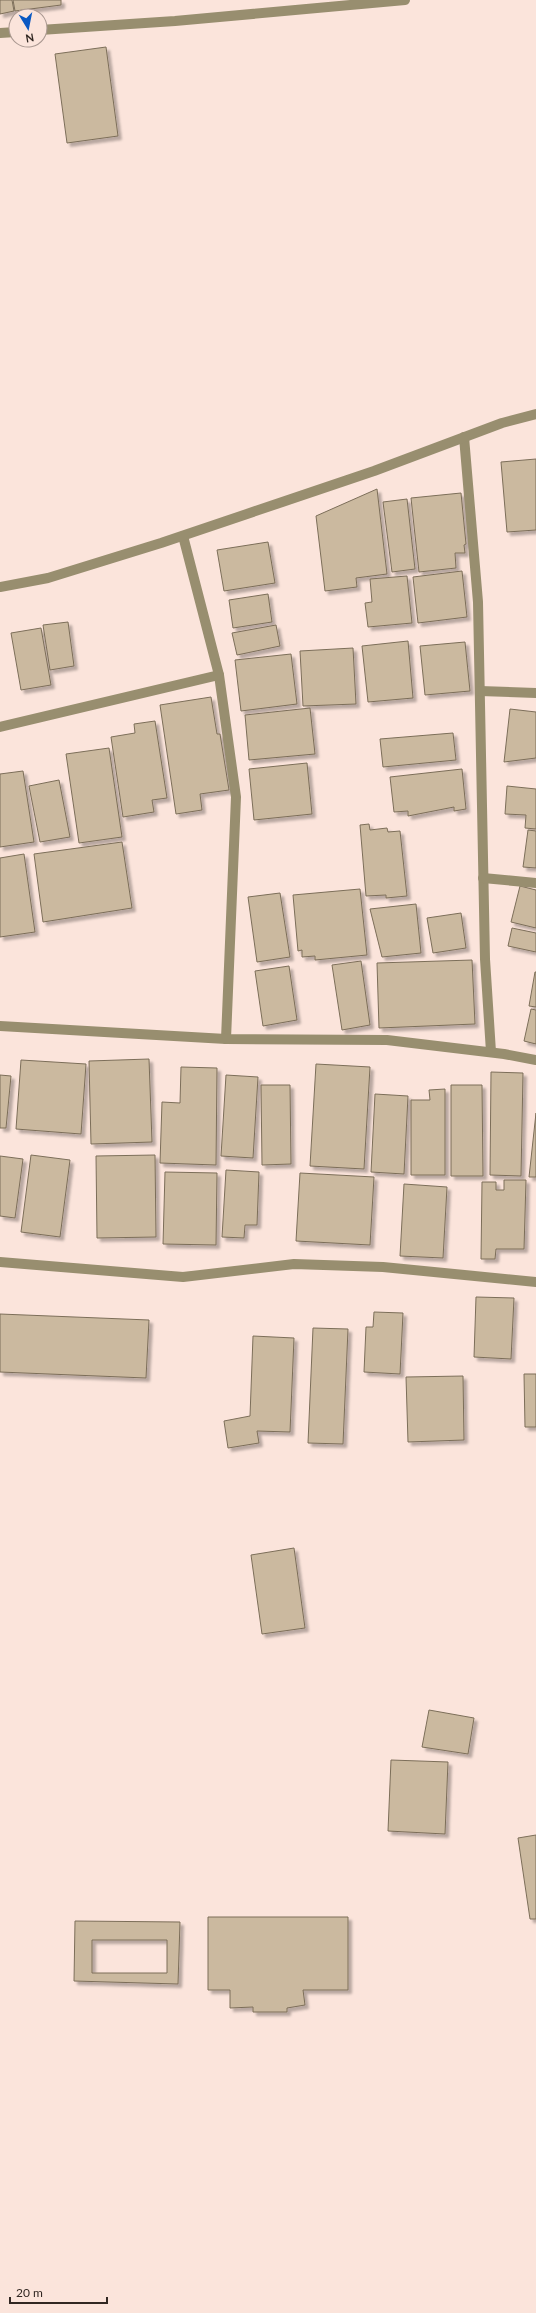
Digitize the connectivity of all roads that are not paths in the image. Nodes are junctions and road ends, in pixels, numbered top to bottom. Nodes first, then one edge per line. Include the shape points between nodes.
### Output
1 (405, 0) edge
2 (48, 29) edge
3 (536, 414) edge
4 (464, 437) junction
5 (183, 536) junction
6 (0, 587) edge
7 (219, 675) junction
8 (480, 691) junction
9 (536, 693) edge
10 (0, 727) edge
11 (483, 878) junction
12 (536, 884) edge
13 (0, 1026) edge
14 (226, 1039) junction
15 (491, 1052) junction
16 (536, 1060) edge
17 (0, 1262) edge
18 (536, 1282) edge

1 - 2 street via 175,21
3 - 4 street
4 - 5 street via 374,471
4 - 8 street via 478,602
5 - 6 street via 48,578
5 - 7 street
7 - 10 street
7 - 14 street via 236,797
8 - 9 street
8 - 11 street
11 - 12 street
11 - 15 street
13 - 14 street
14 - 15 street via 387,1040
15 - 16 street
17 - 18 street via 183,1277 294,1264 383,1267

